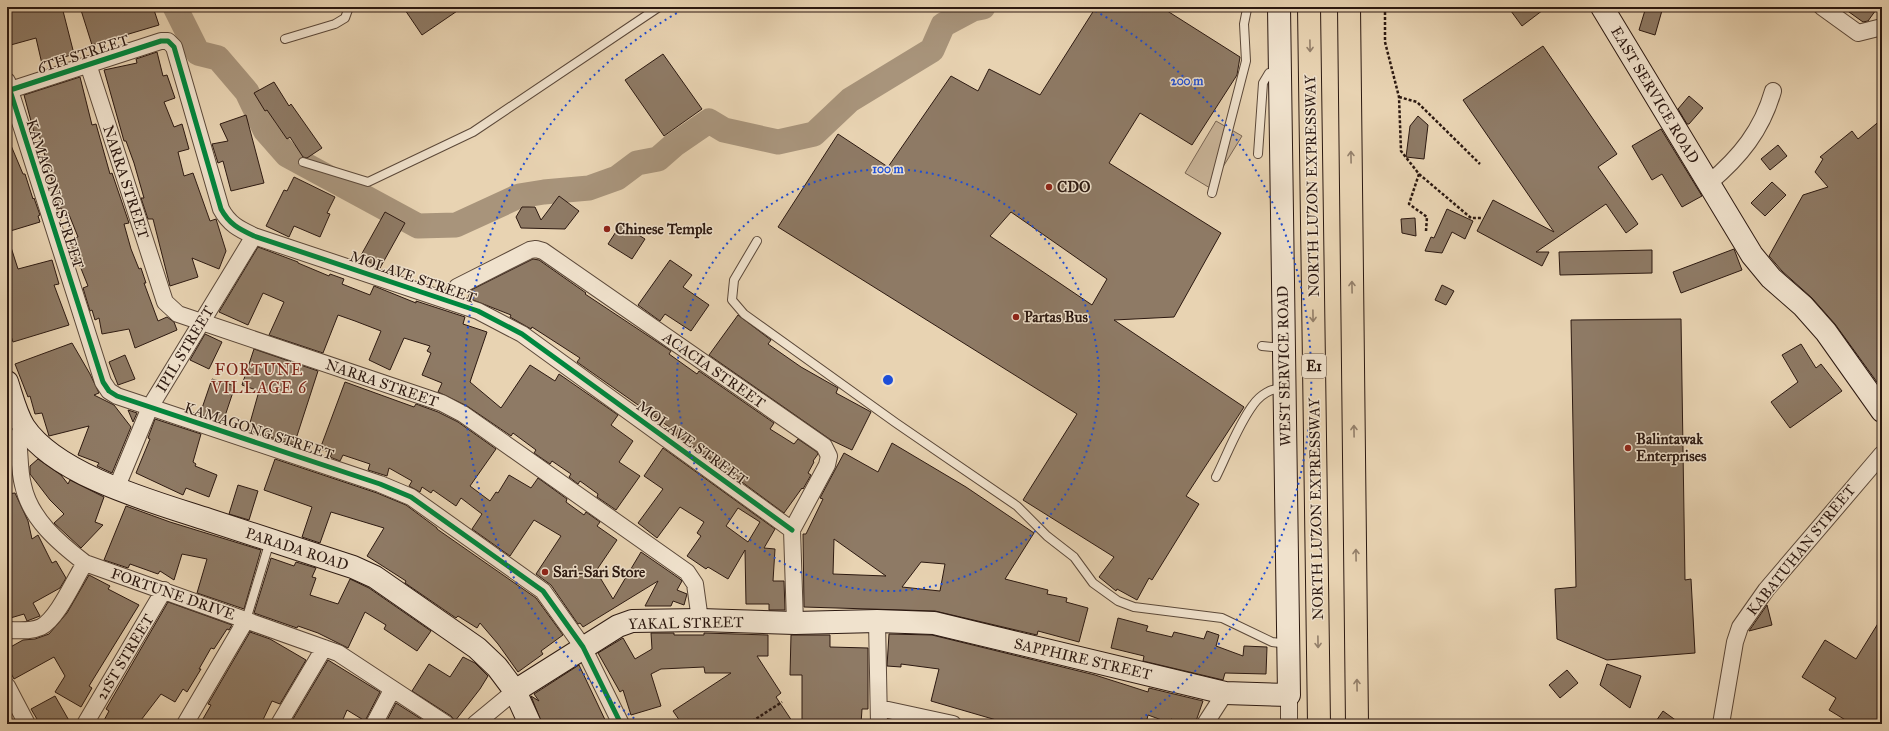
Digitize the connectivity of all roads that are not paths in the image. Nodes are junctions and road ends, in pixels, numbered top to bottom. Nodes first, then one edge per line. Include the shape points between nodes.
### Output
1 (349, 7) edge
2 (659, 7) edge
3 (1249, 7) edge
4 (1279, 7) edge
5 (1309, 7) edge
6 (1348, 7) edge
7 (1602, 7) edge
8 (1822, 7) edge
9 (1882, 27) edge
10 (285, 39) dead end
11 (168, 42) joint
12 (88, 64) junction
13 (1280, 72) junction
14 (8, 88) edge
15 (1773, 91) dead end
16 (1258, 154) dead end
17 (303, 162) dead end
18 (1708, 182) junction
19 (1212, 193) dead end
20 (254, 236) junction
21 (757, 241) dead end
22 (448, 301) junction
23 (200, 322) junction
24 (7, 382) edge
25 (1284, 388) junction
26 (150, 407) junction
27 (1882, 411) edge
28 (24, 427) junction
29 (1882, 454) edge
30 (1216, 476) dead end
31 (116, 489) junction
32 (792, 530) junction
33 (271, 540) junction
34 (85, 563) junction
35 (164, 590) junction
36 (246, 620) junction
37 (700, 620) junction
38 (877, 621) junction
39 (795, 623) junction
40 (7, 630) edge
41 (1289, 644) junction
42 (582, 647) junction
43 (324, 648) junction
44 (7, 686) edge
45 (392, 690) junction
46 (515, 691) junction
47 (1225, 692) junction
48 (1289, 695) junction
49 (879, 708) junction
50 (27, 724) edge
51 (85, 724) edge
52 (185, 724) edge
53 (279, 724) edge
54 (374, 724) edge
55 (446, 724) edge
56 (475, 724) edge
57 (530, 724) edge
58 (621, 724) edge
59 (879, 724) edge
60 (953, 724) edge
61 (1205, 724) edge
62 (1289, 724) edge
63 (1319, 724) edge
64 (1357, 724) edge
65 (1721, 724) edge

1 - 10 lane via 345,18 335,24
2 - 17 lane via 473,132 368,182
3 - 19 lane via 1244,24 1246,61
4 - 13 street, WEST SERVICE ROAD
5 -> 63 highway, NORTH LUZON EXPRESSWAY / E1
64 -> 6 highway
7 - 18 street, EAST SERVICE ROAD
8 - 9 street via 1858,33
11 - 12 street, 6TH STREET via 161,41
11 - 20 street, MOLAVE STREET via 174,47 221,208 233,226
12 - 14 street, 6TH STREET
12 - 23 street, NARRA STREET via 164,302 178,314
13 - 16 lane via 1269,73 1263,83
13 - 25 street, WEST SERVICE ROAD via 1273,347
14 - 26 street, KAMAGONG STREET via 103,382 109,391 117,396
15 - 18 street via 1758,129 1741,152
18 - 27 street, EAST SERVICE ROAD via 1752,255 1771,278 1803,306 1826,332
20 - 22 street, MOLAVE STREET
20 - 23 street, IPIL STREET
21 - 41 lane via 734,280 732,300 744,314 1017,506 1047,536 1074,557 1093,583 1103,591 1118,601 1134,607 1222,618 1272,642
22 - 32 street, MOLAVE STREET via 478,311 522,334
22 - 32 street, ACACIA STREET via 457,287 530,250 543,251 824,446 829,456 827,465
23 - 26 street, IPIL STREET
23 - 37 street, NARRA STREET via 442,403 463,414 687,572 695,584
24 - 28 street
25 - 30 lane via 1275,388 1253,405
25 - 41 street, WEST SERVICE ROAD
26 - 31 street, IPIL STREET
26 - 42 street, KAMAGONG STREET via 411,497 543,591
28 - 31 street, PARADA ROAD via 44,448 78,471
28 - 34 street, FORTUNE DRIVE via 18,438 22,485 29,502 42,524 60,544
29 - 65 street, KABATUHAN STREET via 1766,590 1740,627 1735,642
31 - 33 street, PARADA ROAD
32 - 39 street
33 - 36 lane
33 - 46 street, PARADA ROAD via 353,567 375,577 477,648 497,667
34 - 35 street, FORTUNE DRIVE
34 - 40 street via 54,615 42,626 29,630
35 - 36 street, FORTUNE DRIVE
35 - 51 street, 21ST STREET
36 - 43 street, FORTUNE DRIVE
36 - 52 street
37 - 39 street, YAKAL STREET
37 - 42 street, YAKAL STREET via 632,621 618,626
38 - 39 street, YAKAL STREET
38 - 47 street, SAPPHIRE STREET via 934,623
38 - 49 street
41 - 48 street, WEST SERVICE ROAD
42 - 46 street, YAKAL STREET
42 - 58 street, KAMAGONG STREET
43 - 45 street, FORTUNE DRIVE via 338,653
43 - 53 street
44 - 50 street
45 - 54 street
45 - 55 street, FORTUNE DRIVE
46 - 56 street
46 - 57 street, PARADA ROAD
47 - 48 street, SAPPHIRE STREET
47 - 61 street
48 - 62 street, WEST SERVICE ROAD
49 - 59 street
49 - 60 street

